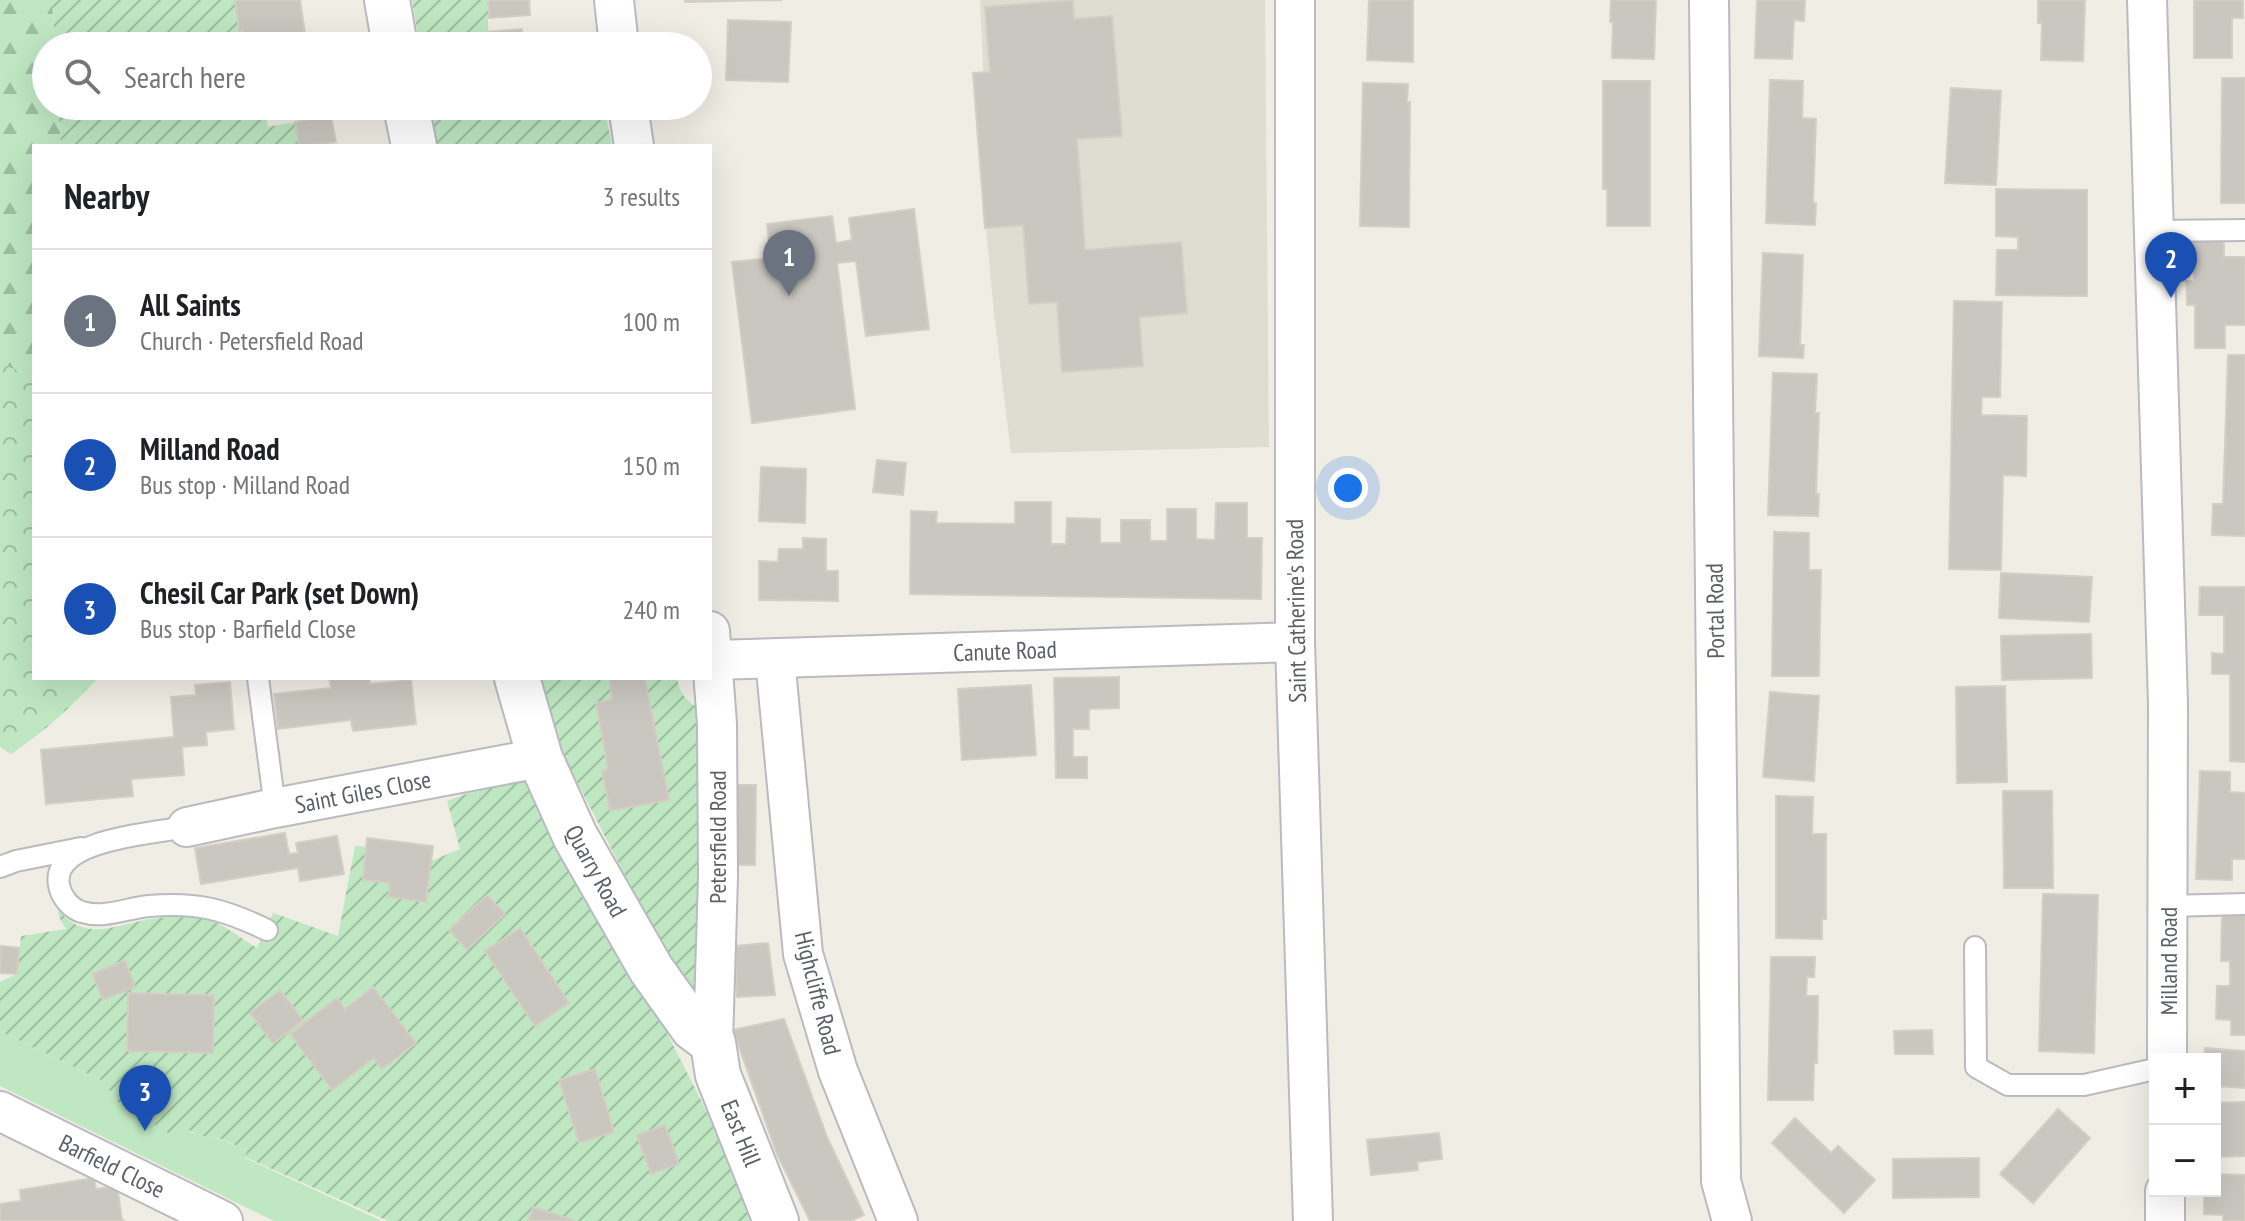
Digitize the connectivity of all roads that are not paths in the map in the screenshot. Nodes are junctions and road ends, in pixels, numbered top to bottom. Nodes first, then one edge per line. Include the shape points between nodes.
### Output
1 (387, 0) edge
2 (614, 0) edge
3 (1295, 0) edge
4 (1709, 0) edge
5 (2147, 0) edge
6 (393, 32) edge
7 (617, 32) edge
8 (409, 120) edge
9 (630, 120) edge
10 (414, 144) edge
11 (634, 144) edge
12 (2245, 230) edge
13 (2154, 231) junction
14 (1295, 642) junction
15 (712, 646) edge
16 (775, 659) junction
17 (258, 680) edge
18 (518, 680) edge
19 (540, 758) junction
20 (275, 808) junction
21 (187, 827) joint
22 (85, 848) junction
23 (0, 867) edge
24 (2245, 904) edge
25 (2168, 906) junction
26 (267, 930) dead end
27 (1975, 947) dead end
28 (713, 1043) junction
29 (2167, 1053) edge
30 (2149, 1070) edge
31 (0, 1111) edge
32 (2165, 1197) edge
33 (223, 1221) edge
34 (776, 1221) edge
35 (898, 1221) edge
36 (1313, 1221) edge
37 (1732, 1221) edge
38 (2165, 1221) edge

1 - 6 street
2 - 7 street
3 - 14 street, Saint Catherine's Road
4 - 37 street, Portal Road via 1721,1181
5 - 13 street, Milland Road
8 - 10 street
9 - 11 street
12 - 13 lane
13 - 25 street, Milland Road via 2168,704
14 - 16 street, Canute Road
14 - 36 street, Saint Catherine's Road
15 - 16 street, Canute Road
15 - 28 street, Petersfield Road via 718,877
16 - 35 street, Highcliffe Road via 803,954 838,1071
17 - 20 lane
18 - 19 street, Quarry Road
19 - 20 street, Saint Giles Close
19 - 28 street, Quarry Road via 575,836 651,969 693,1028
20 - 21 street, Saint Giles Close
21 - 22 lane
22 - 23 lane
22 - 26 lane via 59,870 65,901 80,912 214,908
24 - 25 lane
25 - 29 street, Milland Road
27 - 30 lane via 1976,1067 2008,1085 2084,1085
28 - 34 street, East Hill via 718,1075
31 - 33 street, Barfield Close
32 - 38 street

